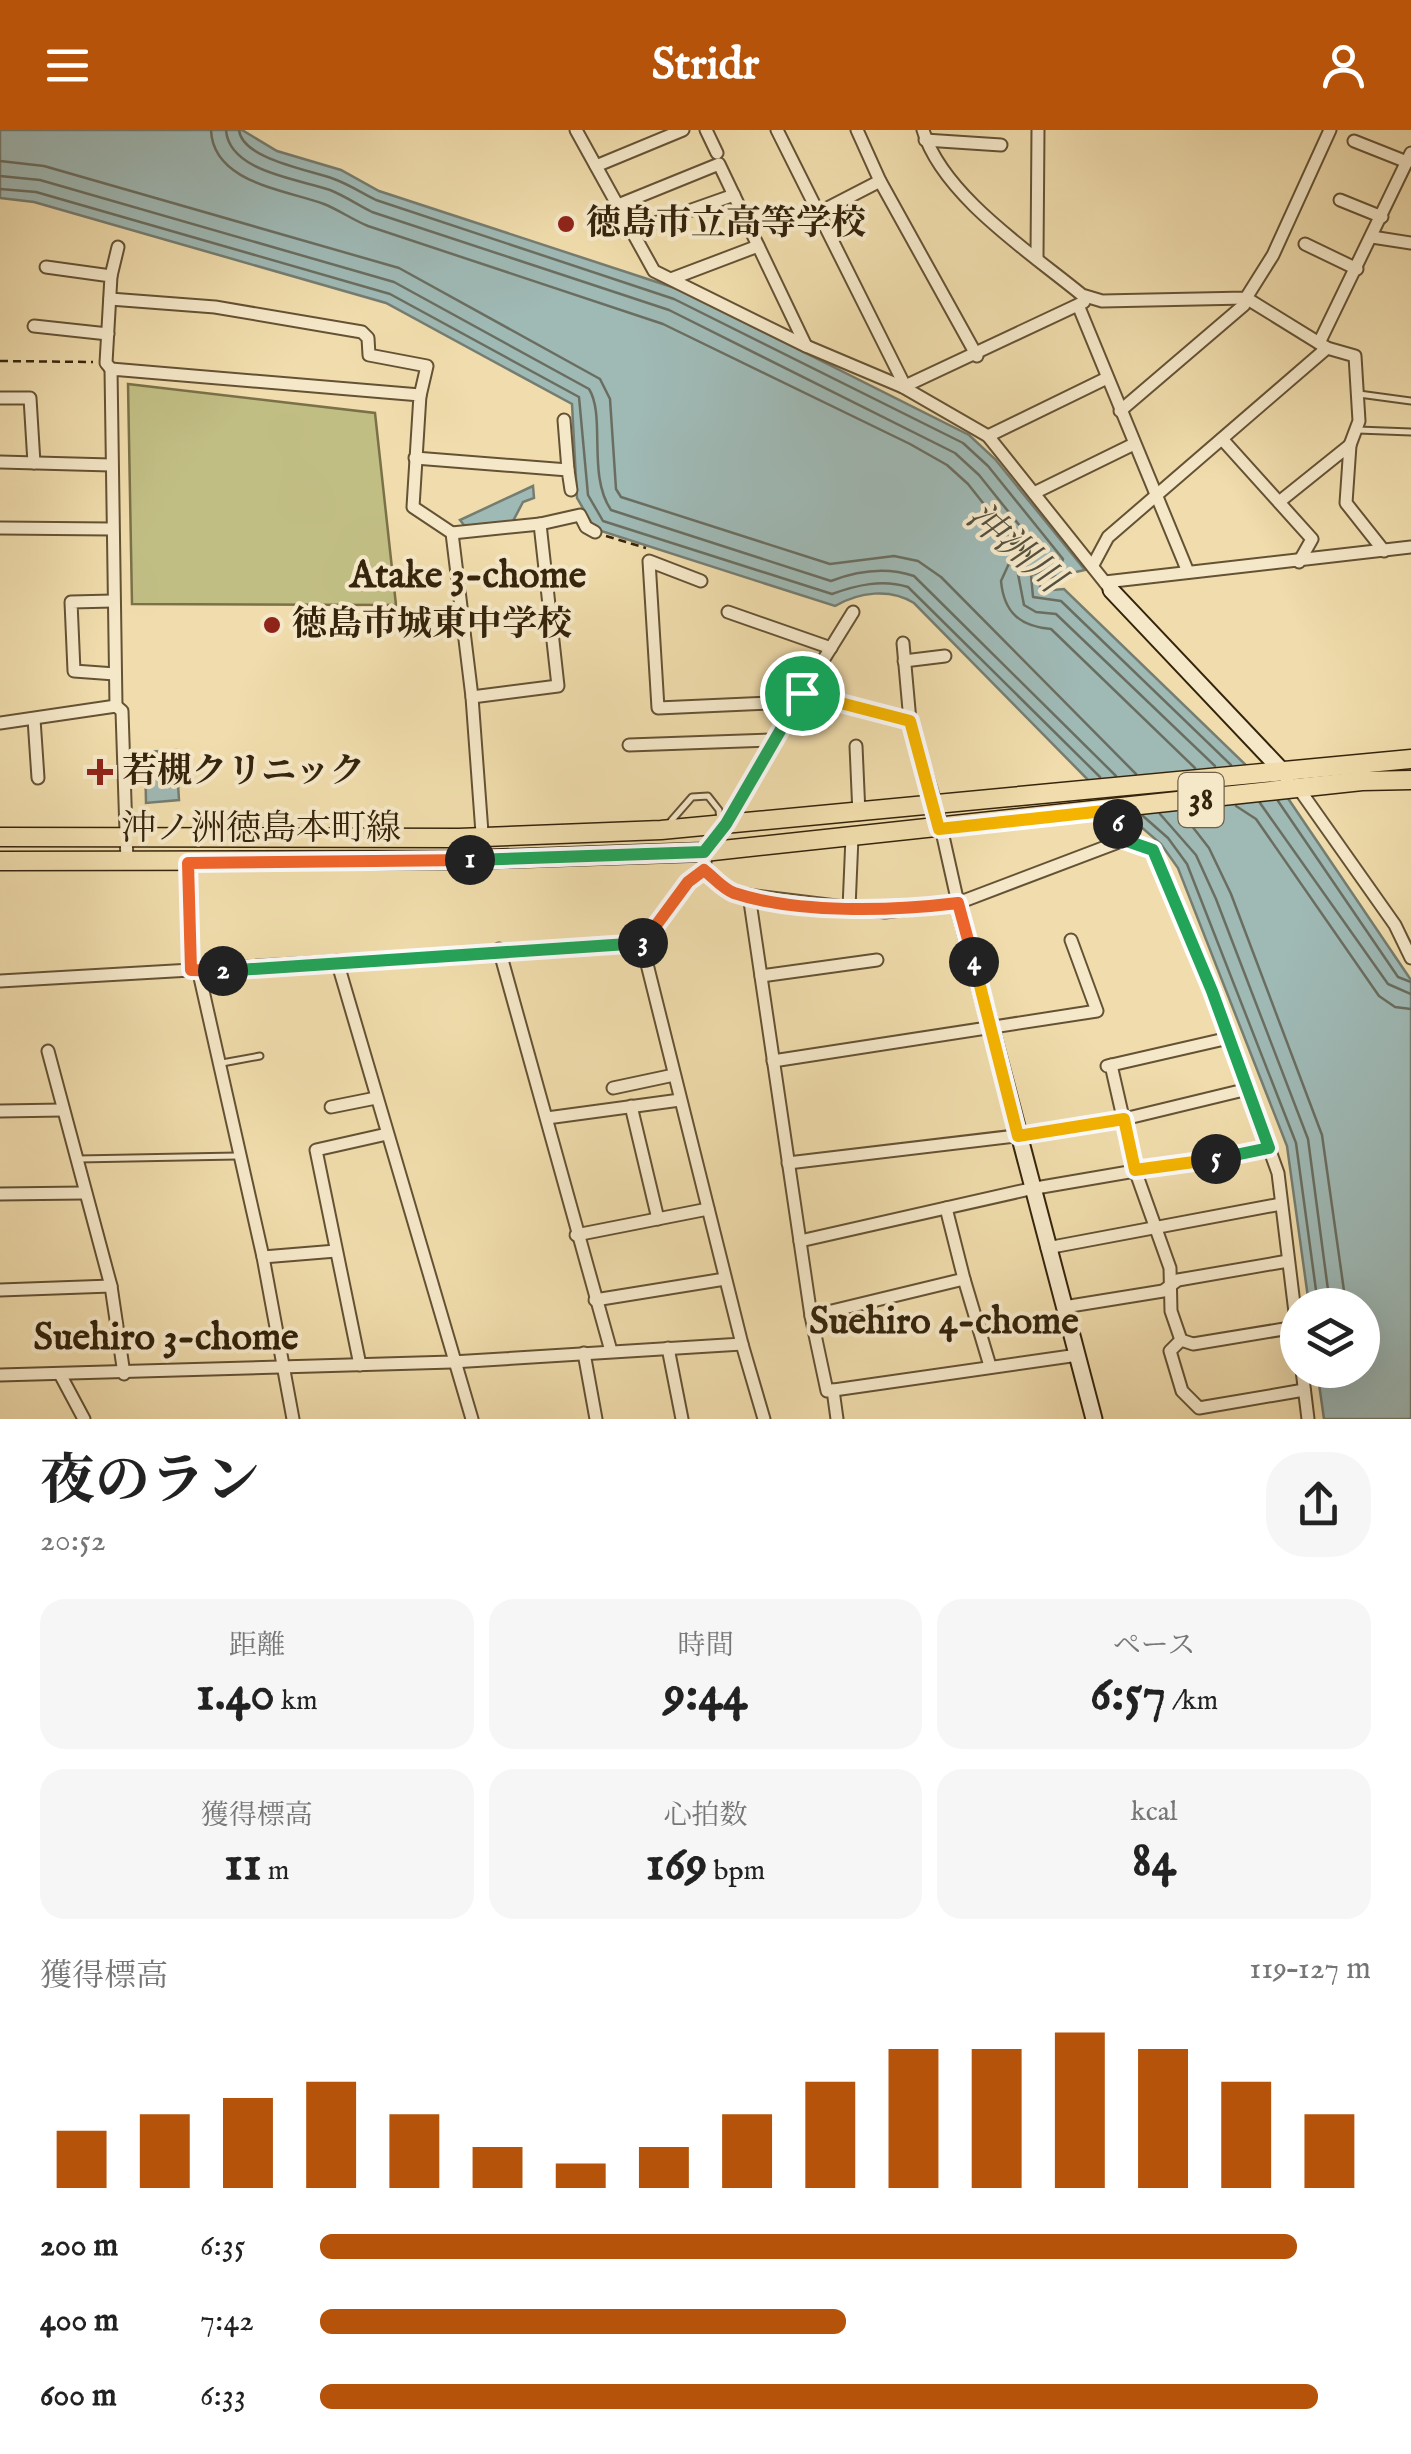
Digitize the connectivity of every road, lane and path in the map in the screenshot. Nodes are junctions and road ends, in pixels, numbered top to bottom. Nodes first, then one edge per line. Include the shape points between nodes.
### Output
1 (576, 130) edge
2 (683, 130) edge
3 (706, 130) edge
4 (777, 130) edge
5 (858, 130) edge
6 (1038, 130) edge
7 (1330, 130) edge
8 (924, 135) edge
9 (1354, 141) dead end
10 (1001, 145) dead end
11 (717, 153) dead end
12 (1409, 157) edge
13 (596, 166) junction
14 (880, 180) junction
15 (734, 195) junction
16 (1340, 200) dead end
17 (618, 206) junction
18 (818, 213) junction
19 (1382, 217) junction
20 (632, 230) junction
21 (1372, 237) junction
22 (1411, 243) edge
23 (1305, 244) dead end
24 (758, 246) junction
25 (118, 247) dead end
26 (1036, 257) junction
27 (46, 268) dead end
28 (1358, 269) junction
29 (111, 276) junction
30 (671, 279) junction
31 (1092, 298) junction
32 (1246, 298) junction
33 (110, 299) junction
34 (1078, 306) junction
35 (34, 326) dead end
36 (108, 334) junction
37 (1323, 345) junction
38 (806, 346) junction
39 (977, 356) junction
40 (0, 361) edge
41 (109, 366) junction
42 (1107, 378) junction
43 (904, 388) junction
44 (1358, 394) junction
45 (420, 396) junction
46 (0, 398) edge
47 (1411, 401) edge
48 (1120, 410) junction
49 (564, 420) dead end
50 (1355, 430) junction
51 (1411, 432) edge
52 (988, 436) junction
53 (1222, 438) junction
54 (1134, 444) junction
55 (1350, 445) junction
56 (415, 458) junction
57 (0, 462) edge
58 (34, 463) junction
59 (111, 465) junction
60 (568, 470) junction
61 (571, 490) dead end
62 (1034, 493) junction
63 (1155, 496) junction
64 (1279, 502) junction
65 (540, 524) junction
66 (0, 528) edge
67 (112, 529) junction
68 (595, 532) joint
69 (452, 534) junction
70 (1411, 547) edge
71 (1384, 551) junction
72 (649, 561) junction
73 (1299, 562) junction
74 (1093, 565) junction
75 (1188, 572) junction
76 (701, 581) dead end
77 (1108, 586) junction
78 (113, 601) junction
79 (728, 612) dead end
80 (853, 612) dead end
81 (903, 643) dead end
82 (831, 648) junction
83 (945, 656) dead end
84 (904, 661) junction
85 (115, 674) junction
86 (472, 697) junction
87 (798, 698) junction
88 (116, 706) junction
89 (34, 719) junction
90 (910, 721) junction
91 (0, 723) edge
92 (772, 740) junction
93 (629, 745) dead end
94 (856, 746) dead end
95 (1411, 759) edge
96 (1281, 769) junction
97 (38, 778) dead end
98 (1411, 780) edge
99 (1291, 790) junction
100 (936, 805) junction
101 (1116, 810) junction
102 (860, 814) junction
103 (723, 825) junction
104 (939, 829) junction
105 (661, 830) junction
106 (484, 837) junction
107 (852, 837) junction
108 (0, 838) edge
109 (127, 838) junction
110 (1124, 840) junction
111 (484, 860) junction
112 (0, 861) edge
113 (704, 861) junction
114 (127, 862) junction
115 (188, 863) junction
116 (749, 896) junction
117 (958, 903) junction
118 (849, 908) junction
119 (1071, 940) dead end
120 (642, 944) junction
121 (499, 950) junction
122 (1411, 958) edge
123 (877, 960) dead end
124 (337, 962) junction
125 (195, 971) junction
126 (761, 976) junction
127 (0, 982) edge
128 (991, 1028) junction
129 (1229, 1038) junction
130 (48, 1050) dead end
131 (260, 1056) dead end
132 (774, 1062) junction
133 (219, 1063) junction
134 (674, 1076) junction
135 (613, 1088) dead end
136 (1248, 1089) junction
137 (376, 1098) junction
138 (680, 1100) junction
139 (631, 1106) junction
140 (330, 1107) dead end
141 (63, 1110) junction
142 (0, 1111) edge
143 (547, 1118) junction
144 (1124, 1119) junction
145 (386, 1134) junction
146 (1018, 1136) junction
147 (1269, 1148) junction
148 (240, 1156) junction
149 (75, 1159) junction
150 (788, 1163) junction
151 (1135, 1170) junction
152 (1030, 1189) junction
153 (83, 1193) junction
154 (0, 1194) edge
155 (1281, 1204) junction
156 (946, 1208) junction
157 (708, 1209) junction
158 (658, 1219) junction
159 (1154, 1228) junction
160 (576, 1235) junction
161 (800, 1241) junction
162 (1048, 1248) junction
163 (336, 1251) junction
164 (262, 1257) junction
165 (1288, 1262) junction
166 (725, 1278) junction
167 (964, 1280) junction
168 (1172, 1284) junction
169 (111, 1286) junction
170 (1291, 1288) edge
171 (0, 1290) edge
172 (595, 1300) junction
173 (1064, 1307) junction
174 (811, 1316) junction
175 (1280, 1330) edge
176 (1181, 1340) junction
177 (742, 1344) junction
178 (668, 1348) junction
179 (611, 1351) junction
180 (584, 1353) junction
181 (1078, 1355) junction
182 (452, 1362) junction
183 (360, 1365) junction
184 (990, 1366) junction
185 (282, 1368) junction
186 (124, 1374) junction
187 (0, 1375) edge
188 (61, 1376) junction
189 (833, 1390) junction
190 (1304, 1390) joint
191 (84, 1419) edge
192 (293, 1419) edge
193 (472, 1419) edge
194 (596, 1419) edge
195 (682, 1419) edge
196 (764, 1419) edge
197 (838, 1419) edge
198 (1094, 1419) edge
199 (1308, 1419) edge

1 - 13 street
2 - 13 street
3 - 11 street
4 - 18 street
5 - 14 street
6 - 26 street
7 - 32 street
8 - 10 street
8 - 26 street via 974,205
9 - 12 street
12 - 19 street
13 - 17 street
14 - 18 street
14 - 39 street
15 - 17 street via 720,164
15 - 20 street
15 - 24 street
16 - 19 street
17 - 20 street
18 - 43 street
19 - 21 street
20 - 30 street via 654,270
21 - 22 street
21 - 28 street
23 - 28 street
24 - 30 street
24 - 38 street
25 - 29 street
26 - 31 street
27 - 29 street
28 - 37 street
29 - 33 street
30 - 38 street
31 - 32 street
31 - 34 street
32 - 37 street
32 - 48 street
33 - 36 street
33 - 45 street via 215,307 362,332 370,355 427,366
34 - 39 street
34 - 42 street
35 - 36 street
36 - 41 street
37 - 44 street via 1356,356
37 - 53 street
38 - 43 street
39 - 43 street
40 - 41 path
41 - 45 street
41 - 59 street
42 - 48 street
42 - 52 street
43 - 52 street
44 - 47 lane
44 - 50 street
45 - 56 street
46 - 58 street via 30,398
48 - 54 street
49 - 60 street
50 - 51 lane
50 - 55 street
52 - 62 street
53 - 63 street
53 - 64 street
54 - 62 street
54 - 63 street
55 - 64 street
55 - 71 street via 1346,504
56 - 60 street
56 - 69 street via 413,507
57 - 58 street
58 - 59 street
59 - 67 street
60 - 61 street
62 - 74 street
63 - 74 street via 1108,537
63 - 75 street
64 - 73 street via 1312,539
65 - 68 street via 580,514
65 - 69 street
65 - 86 street via 558,686
66 - 67 street
67 - 78 street
68 - 72 path via 650,550
69 - 86 street
70 - 71 street
71 - 73 street
72 - 76 street
72 - 87 street via 658,708
73 - 75 street
74 - 77 street
75 - 77 street
77 - 96 street
78 - 85 street
78 - 85 street via 71,602 74,672
79 - 82 street
80 - 82 street
81 - 84 street
82 - 87 street
83 - 84 street
84 - 90 street
85 - 88 street
86 - 106 street
87 - 90 street
87 - 92 street
88 - 89 street
88 - 109 street via 122,711
89 - 91 street
89 - 97 street
90 - 100 street
92 - 93 street
92 - 103 street
94 - 102 street
95 - 96 main road, 38
96 - 99 street
96 - 100 main road, 沖ノ洲徳島本町線 / 38
98 - 99 main road, 38
99 - 101 main road, 38
99 - 122 street via 1395,925
100 - 102 main road, 沖ノ洲徳島本町線 / 38
100 - 104 street
101 - 104 main road, 沖ノ洲徳島本町線 / 38
101 - 110 street
102 - 103 main road, 沖ノ洲徳島本町線 / 38
103 - 105 main road, 沖ノ洲徳島本町線 / 38
103 - 105 lane via 708,796 692,797
103 - 113 street
104 - 107 main road, 沖ノ洲徳島本町線 / 38
104 - 117 street
105 - 106 main road, 沖ノ洲徳島本町線 / 38
106 - 109 main road, 沖ノ洲徳島本町線 / 38
106 - 111 street
107 - 113 main road, 沖ノ洲徳島本町線 / 38
107 - 118 street
108 - 109 main road, 沖ノ洲徳島本町線 / 38
109 - 114 street
110 - 117 street
110 - 129 street via 1153,850
111 - 113 main road, 沖ノ洲徳島本町線 / 38
111 - 115 main road, 沖ノ洲徳島本町線 / 38
112 - 114 main road, 沖ノ洲徳島本町線 / 38
113 - 116 street via 732,893
113 - 120 street
114 - 115 main road, 沖ノ洲徳島本町線 / 38
115 - 125 street
116 - 118 street
116 - 126 street
117 - 118 street via 886,912
117 - 128 street
119 - 128 street via 1097,1011
120 - 121 street
120 - 134 street
121 - 124 street
121 - 143 street
123 - 126 street
124 - 125 street
124 - 137 street
125 - 127 street
125 - 133 street
126 - 132 street
128 - 132 street
128 - 146 street
129 - 136 street
129 - 144 street via 1109,1066
130 - 141 street
131 - 133 lane
132 - 150 street
133 - 148 street
134 - 135 street
134 - 138 street
136 - 144 street
136 - 147 street
137 - 140 street
137 - 145 street
138 - 139 street
138 - 157 street
139 - 143 street
139 - 158 street
141 - 142 street
141 - 149 street
143 - 160 street
144 - 146 street
144 - 151 street
145 - 163 street via 316,1150
145 - 182 street
146 - 150 street
146 - 152 street
147 - 151 street
147 - 155 street
148 - 149 lane
148 - 164 street
149 - 153 street
150 - 161 street
151 - 152 street
151 - 159 street
152 - 156 street
152 - 162 street
153 - 154 street
153 - 169 street
155 - 159 street
155 - 165 street
156 - 161 street
156 - 167 street
157 - 158 street
157 - 166 street
158 - 160 street
159 - 162 street
159 - 168 street
160 - 172 street
161 - 174 street
162 - 173 street
163 - 164 street
163 - 183 street
164 - 185 street
165 - 168 street
165 - 170 street
166 - 172 street
166 - 177 street
167 - 174 street
167 - 184 street
168 - 173 street
168 - 176 street via 1171,1311
169 - 171 street
169 - 186 street
172 - 179 street
173 - 181 street
174 - 189 street via 826,1391
175 - 176 street via 1193,1344
176 - 190 street via 1170,1351 1182,1391 1199,1408
177 - 178 street
177 - 196 street
178 - 179 street
178 - 195 street
179 - 180 street
180 - 182 street
180 - 194 street
181 - 184 street
181 - 198 street
182 - 183 street
182 - 193 street
183 - 185 street
184 - 189 street
185 - 186 street
185 - 192 street
186 - 188 street
187 - 188 street
188 - 191 street
189 - 197 street
190 - 199 street

